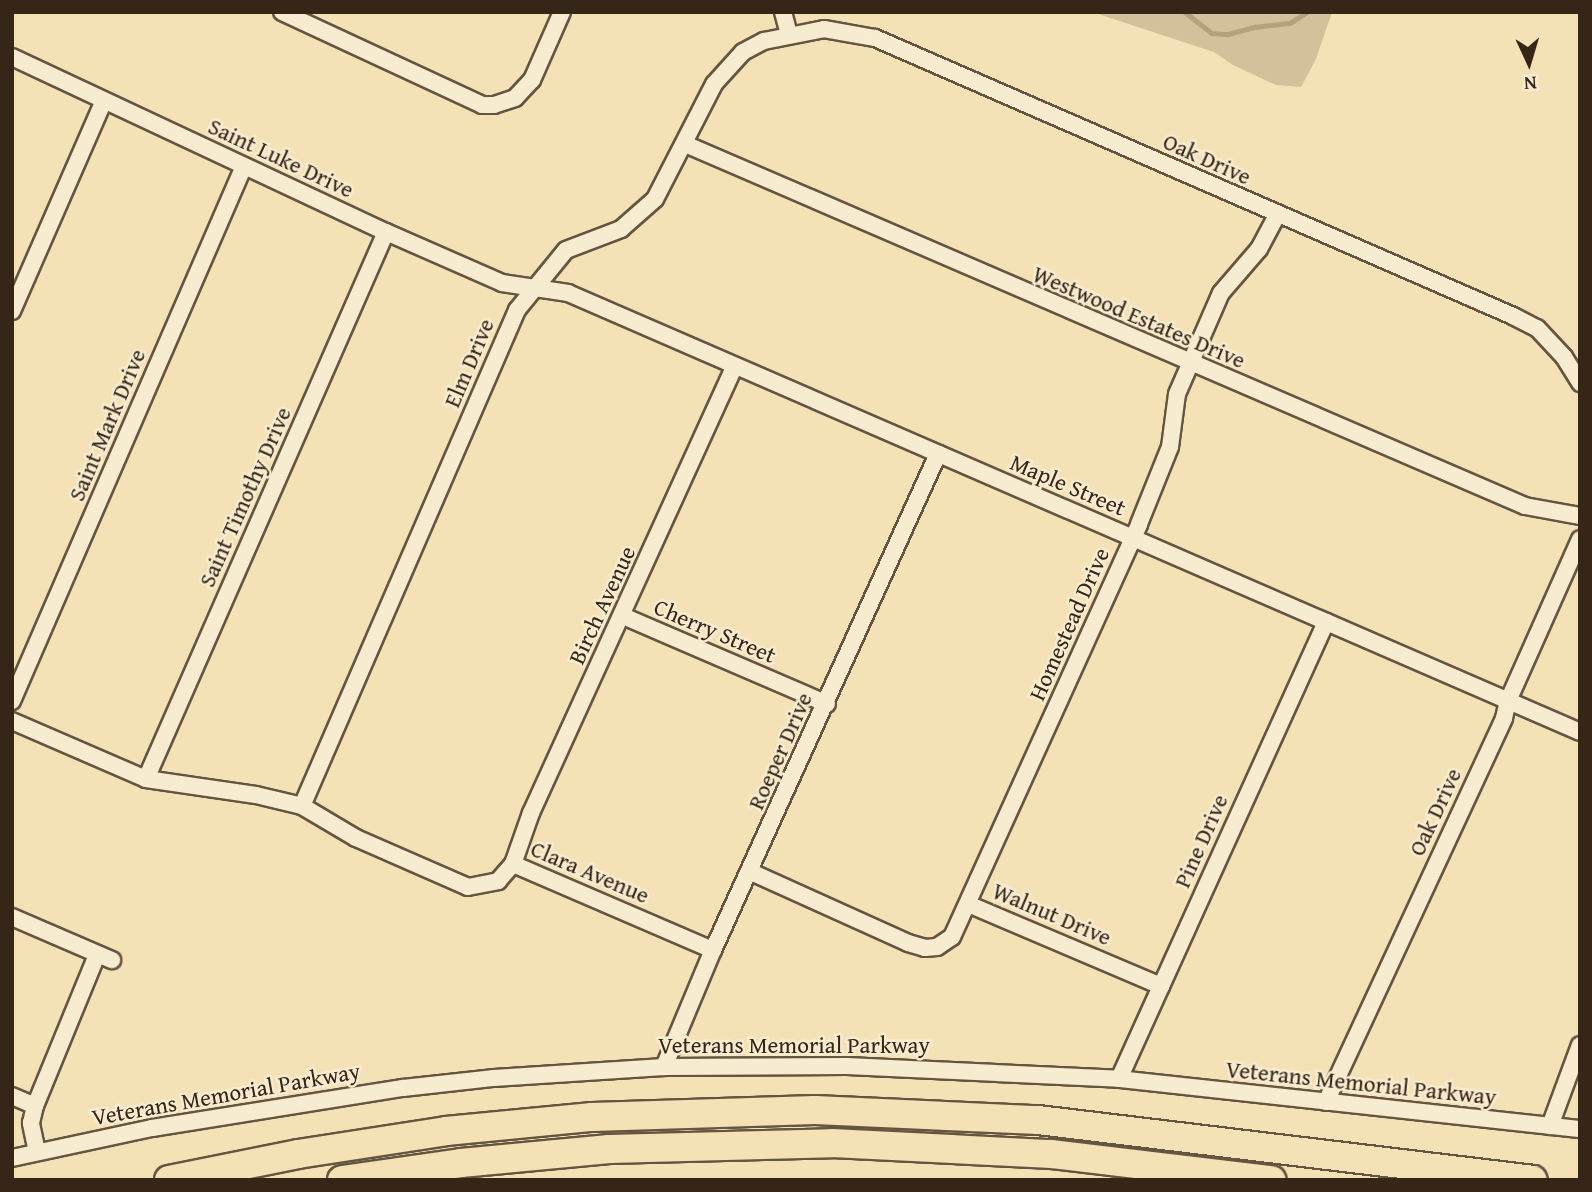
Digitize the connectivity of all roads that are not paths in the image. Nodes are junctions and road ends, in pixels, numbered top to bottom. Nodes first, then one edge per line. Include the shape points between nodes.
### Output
1 (282, 12) edge
2 (562, 12) edge
3 (783, 12) edge
4 (789, 34) junction
5 (12, 57) edge
6 (104, 100) junction
7 (685, 144) junction
8 (244, 166) junction
9 (1277, 215) junction
10 (386, 232) junction
11 (536, 286) junction
12 (12, 311) edge
13 (1191, 364) junction
14 (735, 366) junction
15 (1580, 383) edge
16 (938, 454) junction
17 (1580, 516) edge
18 (1133, 538) junction
19 (1580, 539) edge
20 (623, 616) junction
21 (1326, 622) junction
22 (12, 701) edge
23 (1508, 701) junction
24 (827, 704) junction
25 (12, 721) edge
26 (1580, 732) edge
27 (145, 779) junction
28 (302, 806) junction
29 (513, 864) junction
30 (751, 872) junction
31 (968, 904) junction
32 (12, 917) edge
33 (713, 950) junction
34 (1161, 986) junction
35 (1580, 1045) edge
36 (664, 1067) junction
37 (1119, 1079) junction
38 (12, 1096) edge
39 (1326, 1102) junction
40 (36, 1105) junction
41 (1550, 1126) junction
42 (1580, 1129) edge
43 (37, 1152) junction
44 (12, 1158) edge
45 (169, 1180) edge
46 (342, 1180) edge
47 (1271, 1180) edge
48 (1532, 1180) edge

1 - 2 street via 482,105 506,103 523,92
3 - 4 street
4 - 7 street, Elm Drive via 743,52 714,84
4 - 9 street, Oak Drive via 824,29 874,38
5 - 6 street, Saint Luke Drive
6 - 8 street, Saint Luke Drive
6 - 12 street
7 - 11 street, Elm Drive via 669,178 639,217 621,229 566,250
7 - 13 street, Westwood Estates Drive
8 - 10 street, Saint Luke Drive
8 - 22 street, Saint Mark Drive
9 - 13 street, Homestead Drive via 1259,249 1221,293
9 - 15 street, Oak Drive via 1538,328
10 - 11 street, Saint Luke Drive via 502,283
10 - 27 street, Saint Timothy Drive
11 - 14 street, Maple Street via 568,293
11 - 28 street, Elm Drive via 517,310
13 - 17 street, Westwood Estates Drive via 1525,506
13 - 18 street, Homestead Drive via 1177,394 1170,447
14 - 16 street, Maple Street
14 - 20 street, Birch Avenue
16 - 18 street, Maple Street
16 - 24 street, Roeper Drive
18 - 21 street, Maple Street
18 - 31 street, Homestead Drive
19 - 23 street, Oak Drive
20 - 24 street, Cherry Street
20 - 29 street, Birch Avenue via 531,813
21 - 23 street, Maple Street
21 - 34 street, Pine Drive
23 - 26 street, Maple Street
23 - 39 street, Oak Drive
24 - 30 street, Roeper Drive
25 - 27 street, Clara Avenue
27 - 28 street, Clara Avenue
28 - 29 street, Clara Avenue via 356,838 468,887 498,881
29 - 33 street, Clara Avenue
30 - 31 street, Walnut Drive via 925,948 937,947 952,937
30 - 33 street, Roeper Drive
31 - 34 street, Walnut Drive
32 - 40 street via 104,957
33 - 36 street, Roeper Drive
34 - 37 street, Pine Drive
35 - 41 street
36 - 37 street, Veterans Memorial Parkway via 861,1066
36 - 43 street, Veterans Memorial Parkway via 390,1089 274,1106
37 - 39 street, Veterans Memorial Parkway
38 - 40 street
39 - 41 street, Veterans Memorial Parkway
40 - 43 street via 31,1124
41 - 42 street, Veterans Memorial Parkway
43 - 44 street, Veterans Memorial Parkway
45 - 48 highway via 310,1152 482,1127 667,1112 815,1110 1038,1120
46 - 47 highway via 609,1149 807,1143 1052,1154

